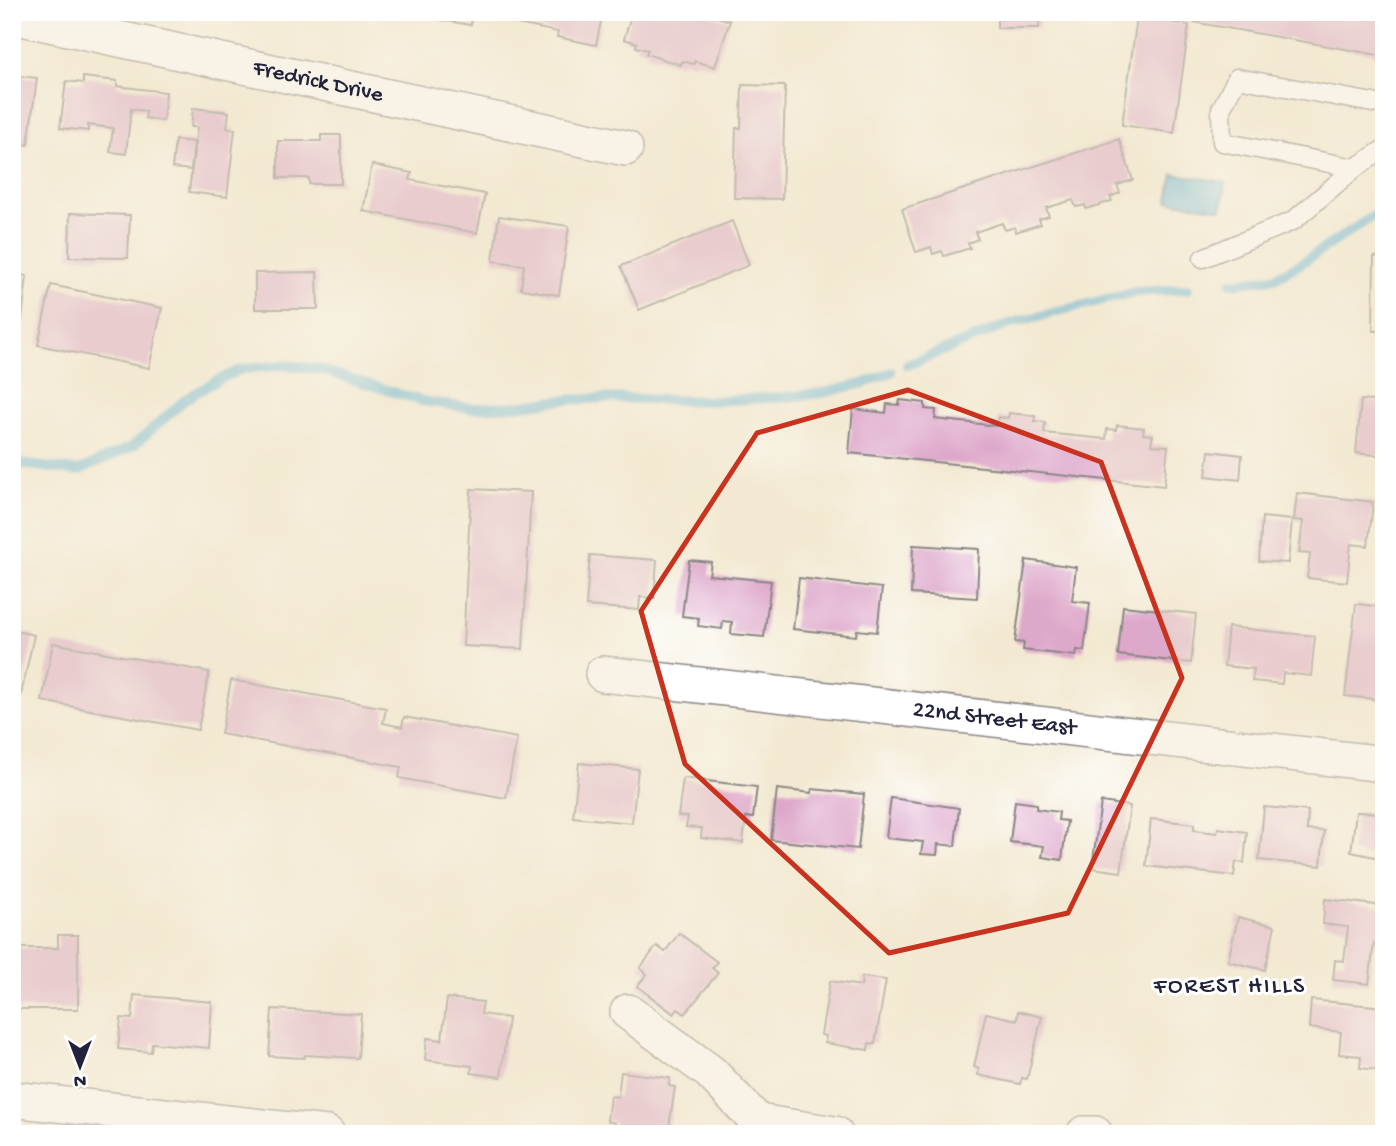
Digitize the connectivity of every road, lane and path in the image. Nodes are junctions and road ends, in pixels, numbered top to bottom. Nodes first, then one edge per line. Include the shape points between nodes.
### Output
1 (12, 16) edge
2 (133, 27) edge
3 (1384, 104) edge
4 (625, 148) dead end
5 (1384, 149) edge
6 (1355, 168) junction
7 (1203, 258) dead end
8 (603, 674) dead end
9 (1384, 764) edge
10 (628, 1012) dead end
11 (12, 1099) edge
12 (327, 1134) edge
13 (835, 1134) edge
14 (1084, 1134) edge
15 (1096, 1134) edge

1 - 2 street, Fredrick Drive
2 - 4 street, Fredrick Drive
3 - 6 lane via 1237,78 1221,109 1222,142
5 - 6 lane
6 - 7 lane via 1293,220
8 - 9 street, 22nd Street East
10 - 13 street via 710,1072 758,1122
11 - 12 street
14 - 15 street

